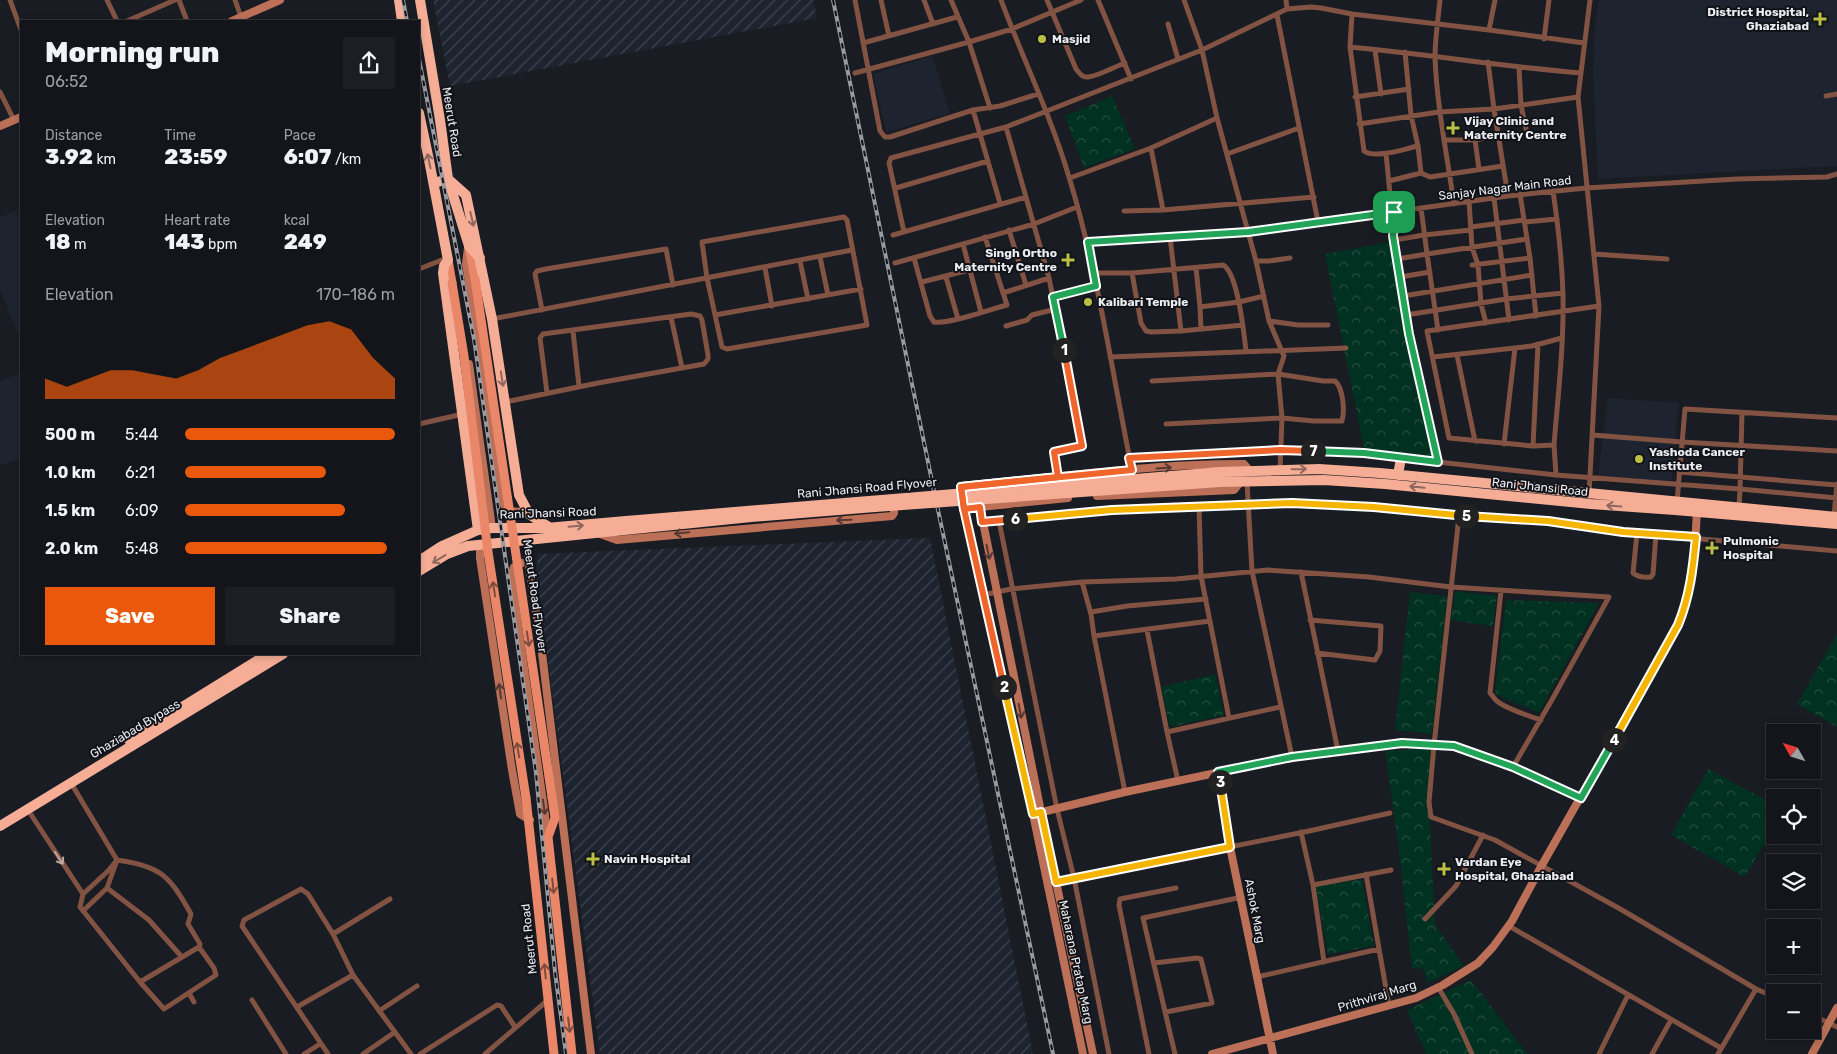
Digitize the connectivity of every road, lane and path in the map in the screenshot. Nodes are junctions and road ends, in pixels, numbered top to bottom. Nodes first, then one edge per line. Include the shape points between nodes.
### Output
1 (10, 0) edge
2 (108, 0) edge
3 (175, 0) edge
4 (179, 0) edge
5 (235, 0) edge
6 (280, 0) edge
7 (399, 0) edge
8 (420, 0) edge
9 (855, 0) edge
10 (881, 0) edge
11 (924, 0) edge
12 (951, 0) edge
13 (1000, 0) edge
14 (1047, 0) edge
15 (1081, 0) edge
16 (1098, 0) edge
17 (1184, 0) edge
18 (1286, 0) edge
19 (1440, 0) edge
20 (1488, 0) edge
21 (1495, 0) edge
22 (1549, 0) edge
23 (1590, 0) edge
24 (1287, 9) junction
25 (1052, 13) junction
26 (1352, 14) junction
27 (1277, 15) junction
28 (241, 17) junction
29 (957, 17) junction
30 (117, 20) edge
31 (129, 20) edge
32 (187, 20) edge
33 (234, 20) edge
34 (402, 20) edge
35 (933, 24) junction
36 (1168, 24) dead end
37 (1438, 25) junction
38 (20, 27) edge
39 (1012, 29) junction
40 (1489, 30) junction
41 (889, 36) junction
42 (1544, 39) junction
43 (863, 42) junction
44 (969, 42) junction
45 (1584, 43) junction
46 (1350, 47) junction
47 (1202, 50) junction
48 (1375, 50) junction
49 (1405, 52) junction
50 (1435, 56) junction
51 (1178, 59) junction
52 (1488, 62) junction
53 (1125, 63) junction
54 (1519, 68) junction
55 (869, 69) junction
56 (855, 73) dead end
57 (1581, 73) junction
58 (1131, 79) junction
59 (1409, 90) junction
60 (0, 92) edge
61 (1038, 94) junction
62 (1382, 94) junction
63 (1837, 94) edge
64 (1578, 96) junction
65 (1826, 96) dead end
66 (1355, 97) junction
67 (1521, 105) junction
68 (990, 108) junction
69 (1494, 109) junction
70 (973, 110) junction
71 (1047, 111) junction
72 (1439, 112) junction
73 (1411, 115) junction
74 (18, 118) edge
75 (420, 118) edge
76 (1217, 118) junction
77 (1359, 124) junction
78 (0, 126) edge
79 (1006, 127) junction
80 (1299, 128) junction
81 (1526, 129) dead end
82 (981, 135) junction
83 (1498, 135) junction
84 (1445, 140) junction
85 (1475, 140) junction
86 (1418, 146) junction
87 (1151, 148) junction
88 (1386, 153) junction
89 (1228, 154) junction
90 (988, 162) junction
91 (1503, 166) junction
92 (1479, 169) junction
93 (1420, 173) junction
94 (1450, 173) junction
95 (1837, 174) edge
96 (1070, 178) junction
97 (448, 180) junction
98 (1389, 181) junction
99 (434, 183) junction
100 (896, 188) junction
101 (1586, 188) junction
102 (1553, 191) junction
103 (1520, 194) junction
104 (1508, 196) junction
105 (1026, 197) junction
106 (1314, 197) junction
107 (1494, 198) junction
108 (1469, 201) junction
109 (1000, 203) junction
110 (1241, 204) junction
111 (1454, 204) junction
112 (1077, 207) junction
113 (1421, 208) junction
114 (1163, 210) junction
115 (1124, 211) dead end
116 (1394, 212) junction
117 (1557, 219) junction
118 (1524, 221) junction
119 (1318, 222) junction
120 (1034, 224) junction
121 (1497, 224) junction
122 (1471, 228) junction
123 (1009, 230) junction
124 (904, 232) junction
125 (1248, 232) junction
126 (1424, 234) junction
127 (893, 235) dead end
128 (985, 237) junction
129 (1170, 238) junction
130 (1527, 239) junction
131 (1394, 240) junction
132 (1088, 242) junction
133 (1499, 243) junction
134 (963, 244) junction
135 (469, 246) junction
136 (1472, 246) junction
137 (852, 250) junction
138 (1427, 254) junction
139 (1594, 254) junction
140 (820, 257) junction
141 (914, 258) junction
142 (1290, 258) dead end
143 (1530, 258) junction
144 (448, 259) junction
145 (481, 259) junction
146 (1397, 259) junction
147 (1667, 259) dead end
148 (800, 261) junction
149 (1256, 261) junction
150 (1502, 262) junction
151 (895, 263) dead end
152 (1475, 265) junction
153 (765, 268) junction
154 (1196, 268) junction
155 (420, 270) edge
156 (969, 270) junction
157 (1175, 271) junction
158 (1430, 272) junction
159 (1093, 273) junction
160 (1132, 273) junction
161 (1532, 275) junction
162 (946, 277) junction
163 (1400, 277) junction
164 (708, 278) junction
165 (1049, 278) junction
166 (1504, 280) junction
167 (922, 282) junction
168 (1480, 284) junction
169 (673, 285) junction
170 (1026, 285) junction
171 (1096, 286) junction
172 (861, 289) junction
173 (1432, 290) junction
174 (1003, 293) junction
175 (1563, 293) junction
176 (828, 295) junction
177 (1264, 296) junction
178 (1403, 296) junction
179 (1534, 296) junction
180 (1053, 297) junction
181 (808, 299) junction
182 (1506, 299) junction
183 (1239, 302) junction
184 (1482, 304) junction
185 (772, 306) junction
186 (1599, 306) junction
187 (1200, 307) junction
188 (1056, 309) junction
189 (542, 310) junction
190 (1436, 310) junction
191 (981, 312) junction
192 (1562, 313) junction
193 (715, 315) junction
194 (1406, 315) junction
195 (1536, 316) junction
196 (671, 317) junction
197 (492, 319) junction
198 (958, 319) junction
199 (1509, 320) junction
200 (1269, 321) junction
201 (1486, 323) junction
202 (1243, 325) junction
203 (1328, 325) dead end
204 (1006, 326) dead end
205 (1201, 329) junction
206 (1438, 330) junction
207 (573, 331) junction
208 (1181, 331) junction
209 (1562, 338) junction
210 (1538, 344) junction
211 (1346, 348) dead end
212 (1515, 348) junction
213 (1246, 351) junction
214 (1282, 352) junction
215 (1457, 354) junction
216 (1110, 357) junction
217 (1433, 357) junction
218 (682, 368) junction
219 (1278, 374) junction
220 (1152, 381) dead end
221 (579, 386) junction
222 (547, 393) junction
223 (505, 402) junction
224 (1742, 413) junction
225 (464, 414) junction
226 (1282, 418) junction
227 (1837, 418) edge
228 (420, 424) edge
229 (1166, 424) dead end
230 (1592, 435) junction
231 (1475, 441) junction
232 (1682, 442) junction
233 (1504, 444) junction
234 (1554, 445) junction
235 (1740, 445) junction
236 (1532, 446) junction
237 (1280, 450) junction
238 (1837, 451) edge
239 (1129, 458) junction
240 (1401, 458) junction
241 (1438, 462) junction
242 (1132, 470) junction
243 (1280, 470) junction
244 (1250, 471) junction
245 (1679, 472) junction
246 (1398, 475) junction
247 (1556, 475) junction
248 (1590, 476) junction
249 (1058, 477) junction
250 (1220, 477) junction
251 (1741, 477) junction
252 (1244, 481) junction
253 (1678, 483) junction
254 (1441, 484) junction
255 (1837, 485) edge
256 (1463, 487) junction
257 (1740, 489) junction
258 (1589, 494) junction
259 (1836, 498) edge
260 (1676, 502) junction
261 (489, 505) junction
262 (1247, 505) junction
263 (1199, 506) junction
264 (980, 507) junction
265 (475, 508) junction
266 (1697, 508) junction
267 (1739, 508) junction
268 (964, 509) junction
269 (527, 511) junction
270 (1459, 516) junction
271 (1836, 519) edge
272 (998, 521) junction
273 (982, 522) junction
274 (605, 523) junction
275 (624, 526) junction
276 (492, 528) junction
277 (550, 528) junction
278 (478, 530) junction
279 (598, 533) junction
280 (1637, 533) junction
281 (1656, 534) junction
282 (1696, 537) junction
283 (528, 539) junction
284 (480, 544) junction
285 (1837, 550) edge
286 (528, 559) junction
287 (420, 560) edge
288 (420, 570) edge
289 (1252, 571) junction
290 (1301, 572) junction
291 (1201, 576) junction
292 (1082, 582) junction
293 (1451, 587) junction
294 (1011, 589) junction
295 (1501, 591) junction
296 (996, 592) junction
297 (984, 595) junction
298 (1206, 599) junction
299 (1091, 612) junction
300 (1310, 620) junction
301 (1210, 621) junction
302 (1147, 630) junction
303 (1094, 636) junction
304 (1317, 652) junction
305 (266, 655) edge
306 (281, 655) edge
307 (1280, 707) junction
308 (1229, 718) junction
309 (1541, 720) junction
310 (1167, 732) junction
311 (1434, 745) junction
312 (1338, 751) junction
313 (1292, 757) junction
314 (103, 760) junction
315 (1513, 767) junction
316 (1218, 772) junction
317 (1178, 781) junction
318 (71, 783) junction
319 (1125, 792) junction
320 (1581, 798) junction
321 (1057, 809) junction
322 (28, 810) junction
323 (1037, 813) junction
324 (1390, 813) dead end
325 (0, 819) edge
326 (530, 820) junction
327 (0, 826) edge
328 (1301, 832) junction
329 (1483, 835) junction
330 (548, 837) junction
331 (1230, 847) junction
332 (117, 860) junction
333 (1542, 865) junction
334 (1391, 870) dead end
335 (1366, 874) junction
336 (1074, 878) junction
337 (1056, 882) junction
338 (1313, 885) junction
339 (108, 888) junction
340 (1176, 888) dead end
341 (83, 894) junction
342 (1242, 897) junction
343 (390, 900) dead end
344 (83, 910) junction
345 (1425, 919) dead end
346 (1509, 926) junction
347 (333, 934) junction
348 (199, 948) junction
349 (1379, 949) junction
350 (181, 956) junction
351 (1324, 962) junction
352 (1154, 963) junction
353 (353, 975) junction
354 (1257, 978) junction
355 (140, 982) junction
356 (417, 986) dead end
357 (1438, 987) junction
358 (1756, 988) junction
359 (189, 993) junction
360 (1766, 993) edge
361 (566, 996) junction
362 (1628, 996) junction
363 (548, 999) junction
364 (252, 1000) dead end
365 (194, 1002) dead end
366 (1389, 1006) junction
367 (297, 1007) junction
368 (1837, 1008) edge
369 (379, 1011) junction
370 (1166, 1012) junction
371 (1821, 1019) edge
372 (1671, 1020) junction
373 (1829, 1023) junction
374 (515, 1027) junction
375 (1837, 1027) edge
376 (395, 1032) junction
377 (1269, 1039) junction
378 (320, 1044) junction
379 (1721, 1048) junction
380 (286, 1054) edge
381 (304, 1054) edge
382 (328, 1054) edge
383 (363, 1054) edge
384 (411, 1054) edge
385 (420, 1054) edge
386 (485, 1054) edge
387 (554, 1054) edge
388 (572, 1054) edge
389 (591, 1054) edge
390 (1084, 1054) edge
391 (1093, 1054) edge
392 (1109, 1054) edge
393 (1149, 1054) edge
394 (1175, 1054) edge
395 (1212, 1054) edge
396 (1272, 1054) edge
397 (1472, 1054) edge
398 (1599, 1054) edge
399 (1652, 1054) edge
400 (1718, 1054) edge
401 (1812, 1054) edge

1 - 38 street
2 - 30 street
3 - 31 street
4 - 32 street
5 - 28 street
6 - 28 street
7 - 34 highway
8 - 97 highway, Meerut Road
9 - 43 street
10 - 41 street
11 - 35 street
12 - 29 street
13 - 39 street
14 - 25 street
15 - 25 street
16 - 53 street
17 - 47 street
18 - 24 street
19 - 37 street
20 - 21 street
21 - 40 street
22 - 42 street
23 - 45 street
24 - 26 street via 1311,6
24 - 27 street
25 - 39 street
25 - 53 street via 1080,74 1091,76
26 - 37 street
26 - 46 street
27 - 47 street
27 - 80 street
28 - 33 street
29 - 35 street
29 - 44 street
35 - 41 street
36 - 51 street
37 - 40 street
37 - 50 street
39 - 44 street
39 - 61 street
40 - 42 street
41 - 43 street
42 - 45 street
43 - 55 street
44 - 55 street
44 - 68 street
45 - 57 street
46 - 48 street
46 - 66 street
47 - 51 street
47 - 76 street
48 - 49 street
48 - 62 street
49 - 50 street
49 - 59 street
50 - 52 street
50 - 72 street
51 - 58 street
52 - 54 street
52 - 69 street
53 - 58 street
54 - 57 street
54 - 67 street
55 - 56 street
55 - 70 street via 880,131 886,137
57 - 64 street
58 - 71 street
59 - 62 street
59 - 73 street
60 - 74 street
61 - 68 street
61 - 71 street
62 - 66 street
63 - 65 street
64 - 67 street
64 - 101 street
66 - 77 street
67 - 69 street
67 - 81 street
68 - 70 street
69 - 72 street
69 - 83 street
70 - 82 street
71 - 79 street
71 - 96 street
72 - 73 street
72 - 84 street
73 - 77 street
73 - 86 street
74 - 78 street
99 -> 75 highway
76 - 87 street
76 - 89 street
77 - 88 street via 1364,151
79 - 82 street
79 - 105 street
80 - 89 street
80 - 106 street
82 - 90 street
82 - 100 street via 891,158 889,163
83 - 85 street
83 - 91 street
84 - 85 street
84 - 94 street
85 - 92 street
86 - 88 street
86 - 93 street
87 - 96 street
87 - 114 street
88 - 98 street
89 - 110 street
90 - 100 street
90 - 109 street
91 - 92 street
91 - 104 street
92 - 94 street
93 - 94 street via 1430,177
93 - 98 street
94 - 111 street
95 - 101 street, Sanjay Nagar Main Road
96 - 112 street
97 - 99 highway
97 - 135 highway, Meerut Road
97 -> 145 highway via 466,195
98 - 116 street
99 - 144 highway
100 - 124 street
101 - 102 street, Sanjay Nagar Main Road
101 - 139 street
102 - 103 street, Sanjay Nagar Main Road
102 - 117 street
103 - 104 street, Sanjay Nagar Main Road
103 - 118 street
104 - 107 street, Sanjay Nagar Main Road
105 - 109 street
105 - 120 street
106 - 110 street
106 - 119 street
107 - 108 street, Sanjay Nagar Main Road
107 - 121 street
108 - 111 street, Sanjay Nagar Main Road
108 - 122 street
109 - 124 street
110 - 114 street
110 - 125 street
111 - 113 street, Sanjay Nagar Main Road
112 - 120 street
112 - 132 street
113 - 116 street, Sanjay Nagar Main Road
113 - 126 street
114 - 115 street
116 - 119 street, Sanjay Nagar Main Road
116 - 131 street
117 - 118 street
117 - 175 street
118 - 121 street
118 - 130 street
119 - 125 street, Sanjay Nagar Main Road
120 - 123 street
120 - 165 street
121 - 122 street
121 - 133 street
122 - 126 street
122 - 136 street
123 - 128 street
123 - 170 street
124 - 127 street
125 - 129 street, Sanjay Nagar Main Road
125 - 149 street
126 - 131 street
126 - 138 street
128 - 134 street
128 - 174 street
129 - 132 street, Sanjay Nagar Main Road
129 - 157 street
130 - 133 street
130 - 143 street
131 - 146 street
132 - 159 street
133 - 136 street
133 - 150 street
134 - 141 street
134 - 156 street
135 - 145 highway
135 - 269 street via 466,264 504,508 514,512
135 -> 330 main road, Meerut Road Flyover, bridge via 555,818
136 - 138 street
136 - 152 street
137 - 140 street
137 - 164 street via 844,217 702,242
137 - 172 street
138 - 146 street
138 - 158 street
139 - 147 street
139 - 186 street
140 - 148 street
140 - 176 street
141 - 151 street
141 - 167 street
142 - 149 street
143 - 150 street
143 - 161 street
144 - 155 street
144 - 225 highway via 443,273
144 - 261 street via 453,266 463,323
326 -> 144 main road, Meerut Road, bridge via 488,552 464,356
145 - 197 highway
146 - 163 street
148 - 153 street
148 - 181 street
149 - 177 street
150 - 152 street
150 - 166 street
152 - 168 street
153 - 164 street
153 - 185 street
154 - 157 street
154 - 183 street via 1227,267
154 - 187 street
156 - 162 street
156 - 191 street
157 - 160 street
157 - 208 street
158 - 163 street
158 - 173 street
159 - 160 street
159 - 171 street
160 - 208 street via 1143,327 1151,332
161 - 166 street
161 - 179 street
162 - 167 street
162 - 198 street
163 - 178 street
164 - 169 street
164 - 193 street
165 - 170 street
165 - 180 street
166 - 168 street
166 - 182 street
167 - 198 street via 932,320 938,323
168 - 173 street
168 - 184 street
169 - 189 street
169 - 189 street via 666,249 546,269 535,274
170 - 174 street
171 - 180 street
171 - 216 street
172 - 176 street
172 - 193 street via 867,323 864,327 724,349 720,344
173 - 178 street
173 - 190 street
174 - 191 street via 1006,305
175 - 179 street
175 - 192 street
176 - 181 street
177 - 183 street
177 - 200 street
178 - 194 street
179 - 182 street
179 - 195 street
180 - 188 street
181 - 185 street
182 - 184 street
182 - 199 street
183 - 187 street
183 - 202 street
184 - 190 street
184 - 201 street
185 - 193 street
186 - 192 street
186 - 230 street
187 - 205 street
188 - 204 street
188 - 249 street via 1082,446 1054,452
189 - 197 street
190 - 194 street
190 - 206 street
191 - 198 street
192 - 195 street
192 - 209 street
194 - 241 street
195 - 199 street
196 - 207 street
196 - 218 street
196 - 218 street via 696,314 702,320 708,359 704,364
197 -> 223 highway
199 - 201 street
200 - 203 street
200 - 214 street
201 - 206 street
202 - 205 street
202 - 213 street
205 - 208 street
206 - 217 street via 1427,331
207 - 221 street
207 - 222 street via 543,334 540,338
209 - 210 street
209 - 234 street
210 - 212 street
210 - 236 street
211 - 214 street
212 - 215 street
212 - 233 street
213 - 214 street
213 - 216 street
214 - 219 street via 1284,356
215 - 217 street
215 - 231 street
216 - 239 street
217 - 231 street via 1449,438
218 - 221 street
219 - 220 street
219 - 226 street
219 - 226 street via 1335,381 1340,386 1343,419 1337,422
221 - 222 street
222 - 223 street
223 - 269 highway via 519,495
224 - 227 street
224 - 232 street via 1685,409
224 - 235 street
225 - 228 street
225 - 265 highway
226 - 229 street
226 - 237 street
230 - 232 street
230 - 248 street
231 - 233 street
232 - 235 street
232 - 245 street
233 - 236 street
234 - 236 street
234 - 247 street
235 - 238 street
235 - 251 street
237 - 239 street
237 - 240 street via 1364,453
237 - 243 street
239 - 242 street
240 - 241 street
240 - 246 highway
241 - 247 street
242 -> 244 street, Maharana Pratap Marg via 1244,464
242 - 249 street, Maharana Pratap Marg
243 - 244 highway, Rani Jhansi Road
243 -> 246 highway, Rani Jhansi Road via 1319,469
244 - 250 highway, Rani Jhansi Road Flyover
245 - 251 street
245 - 253 street
246 - 254 highway, Rani Jhansi Road
247 - 248 street
248 - 253 street
248 - 258 street
249 - 268 street, Maharana Pratap Marg via 961,487
250 - 252 highway, Rani Jhansi Road Flyover
250 - 275 highway, Rani Jhansi Road Flyover, bridge
251 - 255 street
251 - 257 street
254 -> 252 highway, Rani Jhansi Road
252 - 262 street
252 - 264 street via 1234,490 1081,496
253 - 257 street
253 - 260 street
254 - 256 highway, Rani Jhansi Road
255 - 259 street
256 - 258 highway, Rani Jhansi Road
266 -> 256 highway, Rani Jhansi Road via 1590,504
257 - 259 street
257 - 267 street
258 - 260 highway, Rani Jhansi Road
259 - 271 street
260 - 266 highway, Rani Jhansi Road
261 - 265 highway
261 - 276 street
262 - 263 street
262 - 270 street via 1292,503 1374,507
262 - 289 street
263 - 272 street
263 - 291 street
264 - 268 street
264 - 273 street, Maharana Pratap Marg
265 - 278 highway
266 - 267 highway, Rani Jhansi Road
266 - 271 highway, Rani Jhansi Road
266 - 282 street, Prithviraj Marg
267 - 271 highway, Rani Jhansi Road
268 - 297 street, Maharana Pratap Marg
269 - 277 highway
270 - 280 street via 1548,521
270 - 293 street
272 - 273 street
272 - 294 street
273 -> 296 street, Maharana Pratap Marg
274 - 275 highway, Rani Jhansi Road Flyover
277 -> 274 highway, Rani Jhansi Road
274 -> 279 street via 623,516 881,495 888,495 894,503 892,516 617,540
275 - 279 highway, Rani Jhansi Road Flyover
276 - 277 highway, Rani Jhansi Road
276 - 278 highway
278 - 287 highway via 442,546
279 - 283 highway, Rani Jhansi Road Flyover
280 - 281 street
280 - 281 street via 1633,572 1648,578 1653,574
281 - 282 street
282 - 285 street
282 - 320 street, Prithviraj Marg via 1692,582 1678,625
283 - 284 highway, Rani Jhansi Road Flyover
283 - 286 street
284 -> 288 highway via 460,548
326 -> 284 street via 520,814 513,776
286 -> 330 street via 514,567 511,576
286 - 389 street
289 - 290 street
289 - 291 street
289 - 307 street
290 - 293 street
290 - 300 street
291 - 292 street
291 - 298 street
292 - 294 street
292 - 299 street
293 - 295 street
293 - 311 street
294 - 296 street
294 - 321 street
295 - 309 street via 1490,693 1498,702
295 - 309 street via 1609,597
296 - 297 street
296 -> 323 street, Maharana Pratap Marg
297 - 323 street, Maharana Pratap Marg
298 - 299 street
298 - 301 street
299 - 303 street
300 - 304 street
300 - 304 street via 1381,626 1380,651 1376,660
301 - 302 street
301 - 308 street
302 - 303 street
302 - 310 street
303 - 319 street
304 - 312 street
305 - 314 highway, Ghaziabad Bypass
306 - 314 highway, Ghaziabad Bypass
307 - 308 street
307 - 313 street
308 - 310 street
309 - 315 street
310 - 317 street
311 - 312 street via 1402,743
311 - 315 street via 1454,746
311 - 329 street via 1429,802 1431,817
312 - 313 street
313 - 316 street
314 - 318 highway, Ghaziabad Bypass
314 - 325 highway, Ghaziabad Bypass
315 - 320 street
316 - 317 street
316 - 331 street, Ashok Marg
317 - 319 street
318 - 322 highway, Ghaziabad Bypass
318 - 332 street
319 - 321 street
320 - 333 street, Prithviraj Marg
321 - 323 street
321 - 336 street
322 - 327 highway, Ghaziabad Bypass
322 -> 341 street
323 - 337 street, Maharana Pratap Marg
323 - 390 street, Maharana Pratap Marg
324 - 328 street
363 -> 326 main road, Meerut Road
328 - 331 street
328 - 338 street
329 - 333 street
329 - 345 street via 1456,886
330 -> 361 main road
331 - 336 street
331 - 342 street, Ashok Marg
332 - 339 street
332 - 341 street
332 - 348 street via 144,865 170,880 191,914 188,924 200,944
333 - 346 street, Prithviraj Marg
333 - 358 street
334 - 335 street
335 - 338 street
335 - 349 street
336 - 337 street
336 - 392 street
337 - 391 street, Maharana Pratap Marg
338 - 351 street
339 - 344 street
339 - 350 street via 149,920
340 - 393 street via 1120,899 1119,904
341 - 344 street via 80,906
342 - 352 street via 1143,918
342 - 354 street, Ashok Marg
343 - 347 street
344 - 355 street
346 - 357 street, Prithviraj Marg via 1478,963
346 - 362 street
347 - 353 street
347 - 367 street via 308,894 301,889 242,923
348 - 350 street
348 - 359 street via 216,976
349 - 351 street
349 - 366 street
350 - 355 street
351 - 354 street
352 - 370 street
352 - 370 street via 1201,959 1212,1004
353 - 367 street
353 - 369 street
354 - 377 street, Ashok Marg
355 - 359 street via 164,1009
356 - 369 street
357 - 366 street, Prithviraj Marg
357 - 397 street
358 - 360 street
358 - 379 street
359 - 365 street
361 - 363 main road
361 -> 388 main road
362 - 372 street
362 - 398 street
363 - 374 street
363 - 387 main road, Meerut Road
364 - 380 street
366 - 377 street, Prithviraj Marg
367 - 378 street
368 - 373 street
369 - 376 street
370 - 394 street
371 - 373 street
372 - 379 street
372 - 399 street
373 - 375 street
373 - 401 street
374 - 385 street via 497,1005
374 - 386 street
376 - 383 street
376 - 384 street
377 - 395 street, Prithviraj Marg
377 - 396 street, Ashok Marg
378 - 381 street
378 - 382 street
379 - 400 street

